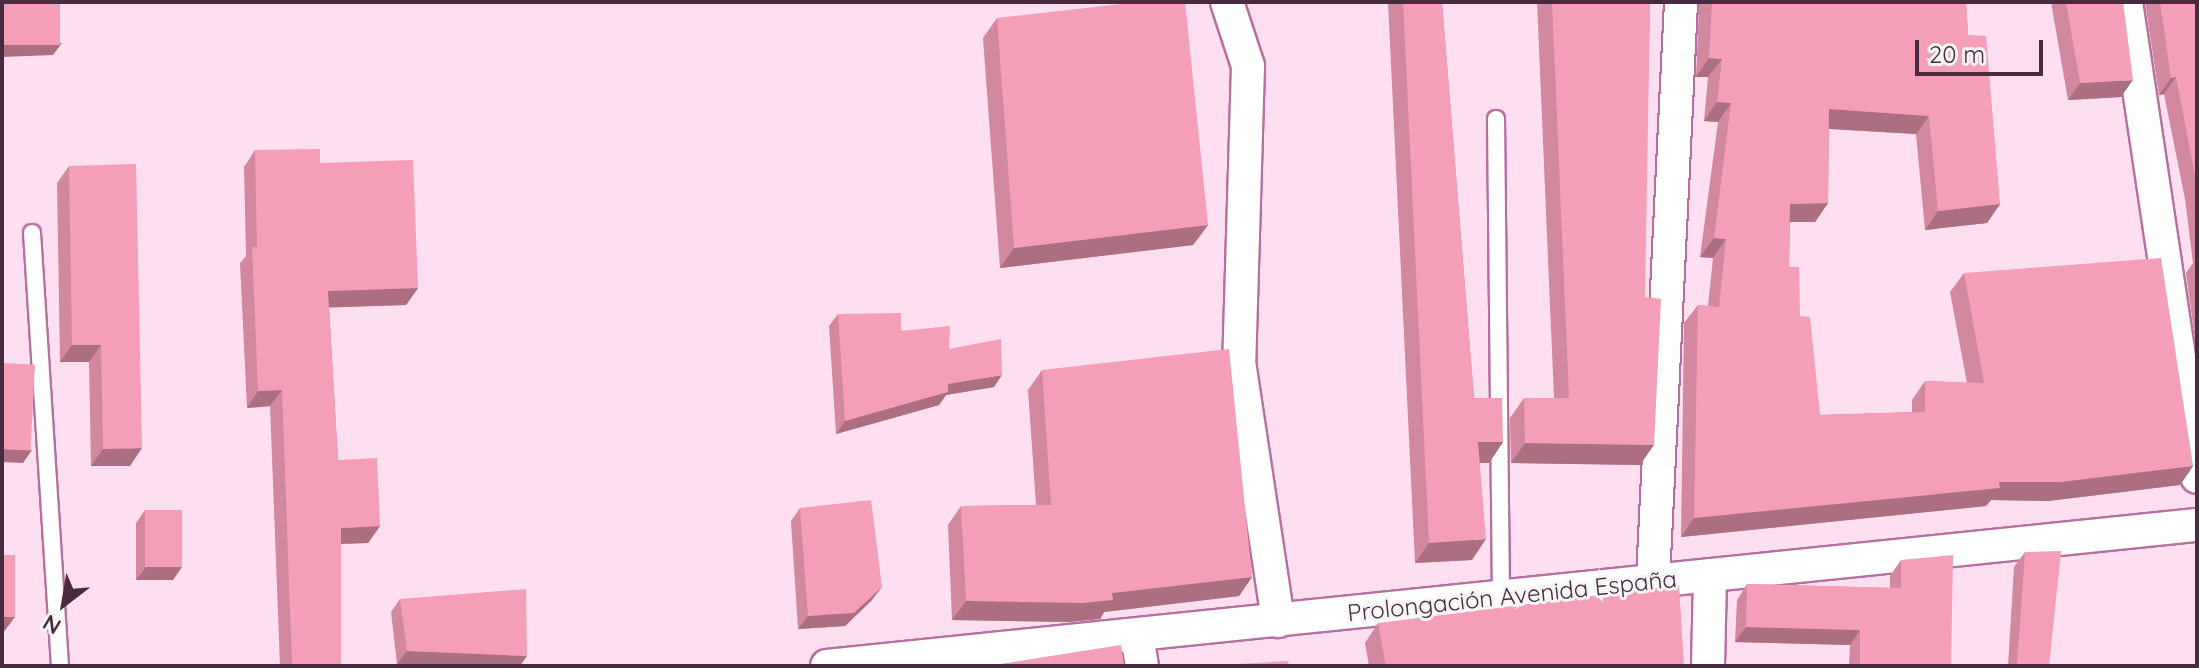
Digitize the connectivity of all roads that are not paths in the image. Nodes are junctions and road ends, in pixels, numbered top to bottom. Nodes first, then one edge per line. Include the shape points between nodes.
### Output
1 (1227, 2) edge
2 (1681, 2) edge
3 (2126, 2) edge
4 (1496, 119) dead end
5 (32, 233) dead end
6 (2197, 477) edge
7 (2197, 525) edge
8 (1710, 575) junction
9 (1653, 579) junction
10 (1501, 596) junction
11 (1278, 621) junction
12 (1139, 650) edge
13 (60, 666) edge
14 (827, 666) edge
15 (1708, 666) edge

1 - 11 street via 1248,66 1239,362
2 - 9 street
3 - 6 street
4 - 10 lane
5 - 13 lane
7 - 8 street, Prolongación Avenida España
8 - 9 street, Prolongación Avenida España
8 - 15 street
9 - 10 street, Prolongación Avenida España
10 - 11 street, Prolongación Avenida España
11 - 12 street, Prolongación Avenida España
12 - 14 street, Prolongación Avenida España

